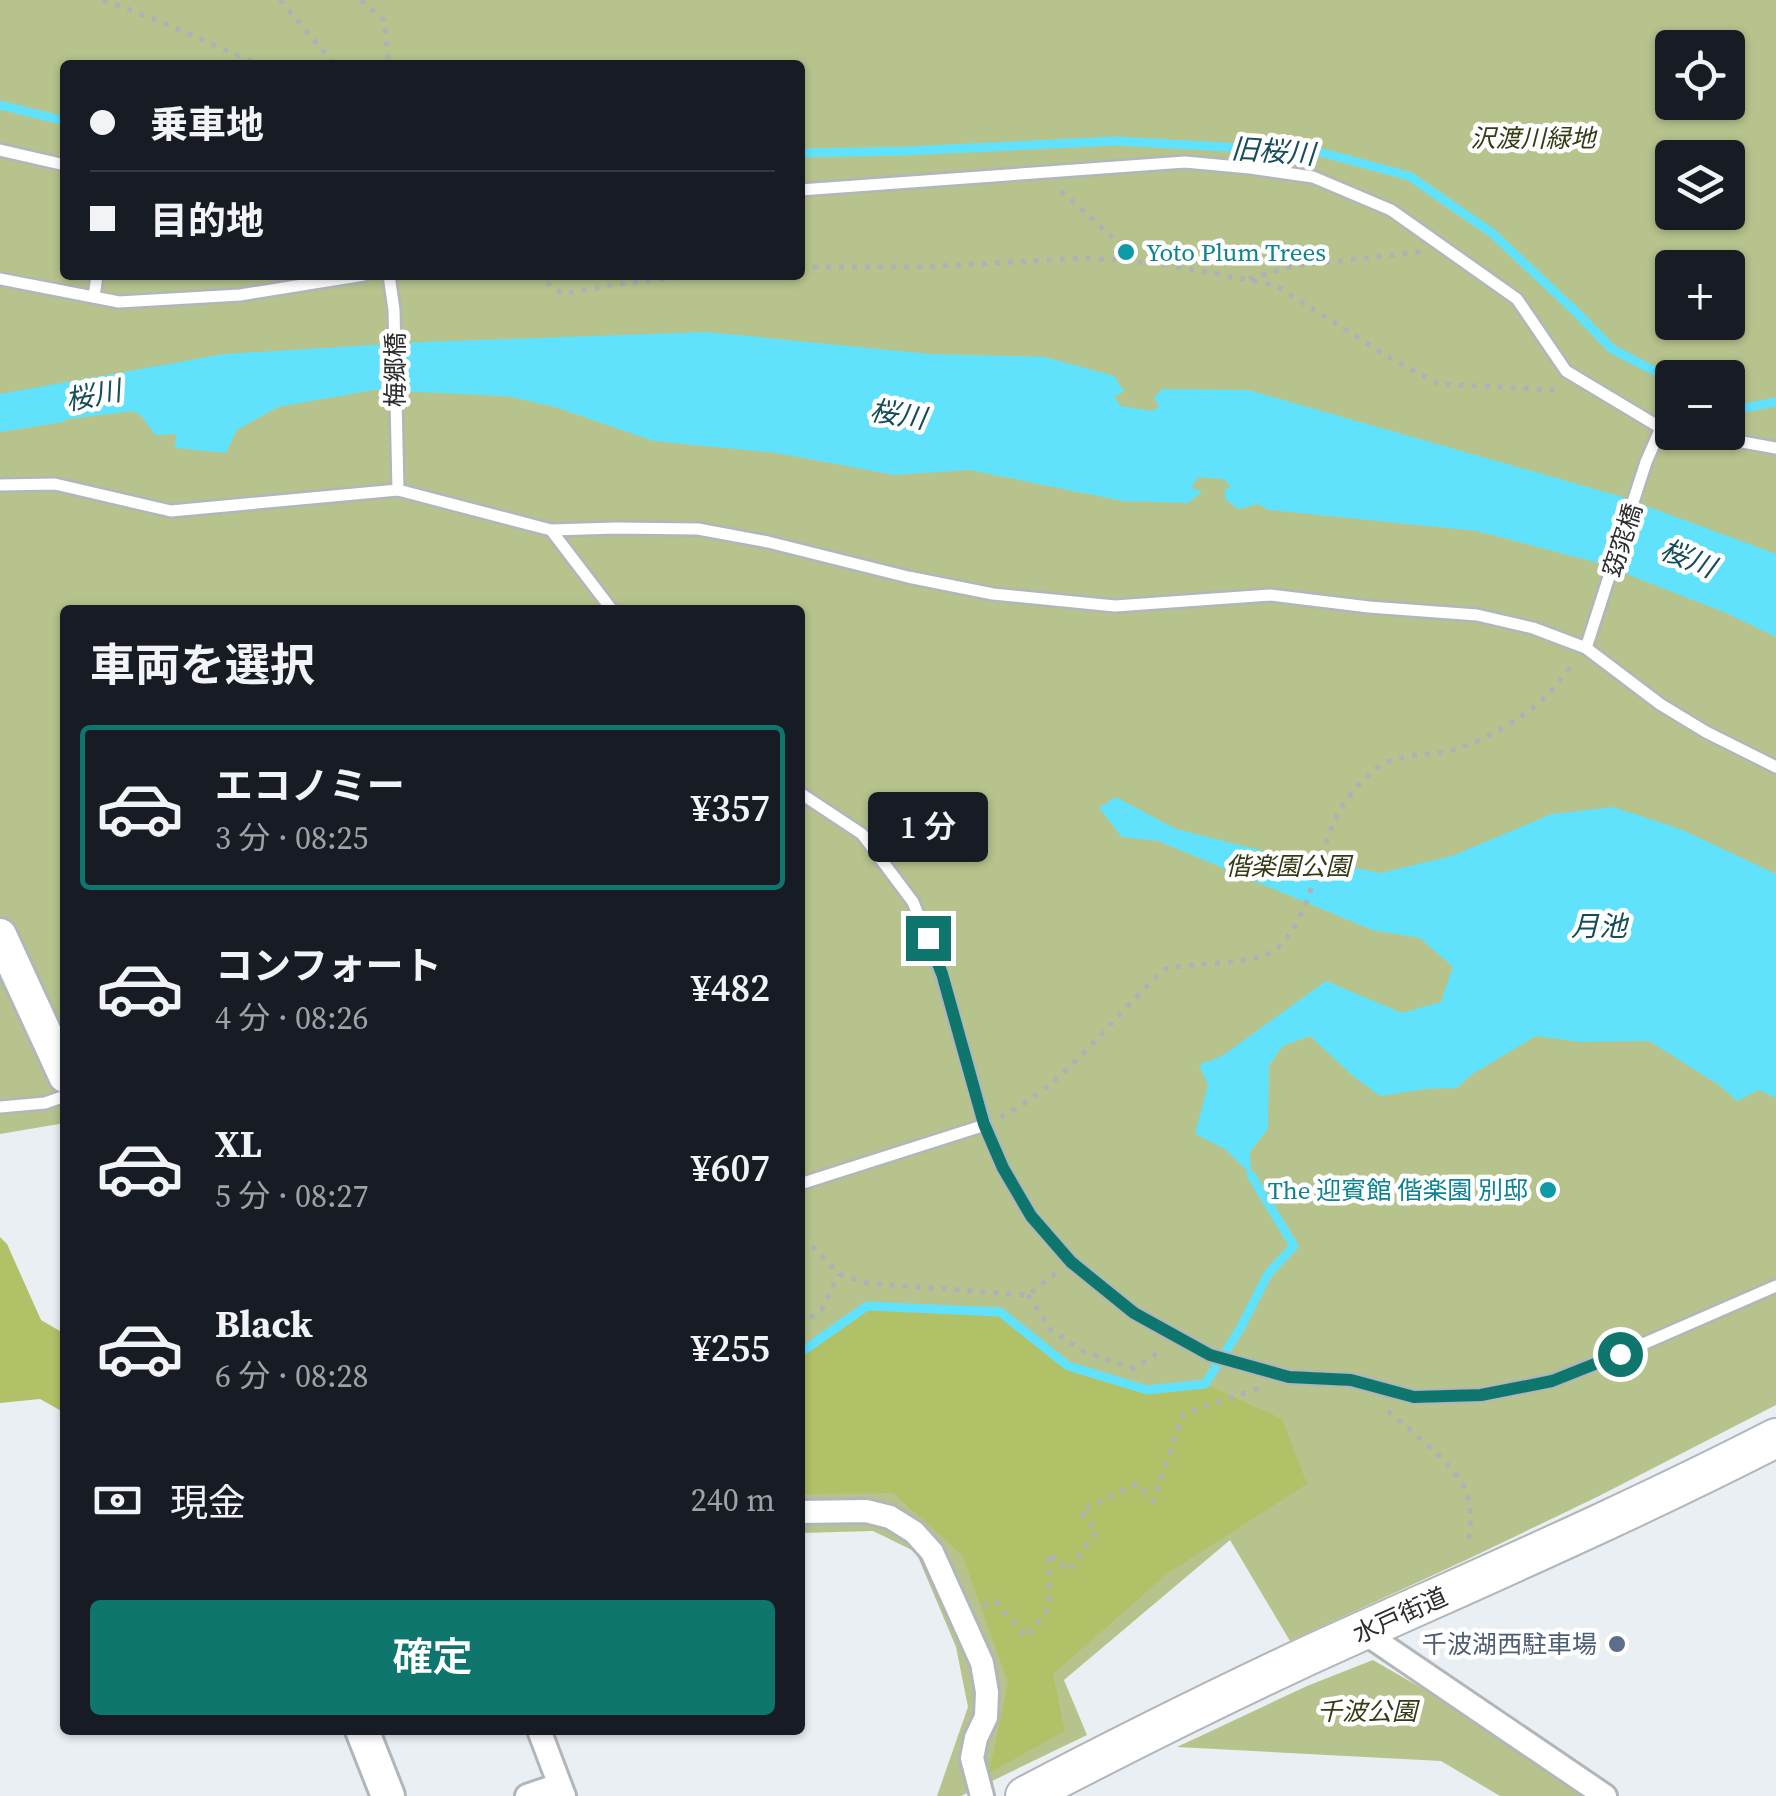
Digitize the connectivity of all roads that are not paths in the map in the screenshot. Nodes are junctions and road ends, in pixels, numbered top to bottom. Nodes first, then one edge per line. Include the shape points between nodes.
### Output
1 (0, 150) edge
2 (60, 164) edge
3 (805, 190) edge
4 (0, 279) edge
5 (96, 280) edge
6 (333, 280) edge
7 (390, 280) edge
8 (94, 297) junction
9 (1655, 422) edge
10 (1745, 442) edge
11 (1655, 448) edge
12 (1776, 448) edge
13 (0, 485) edge
14 (398, 490) junction
15 (550, 530) junction
16 (608, 605) edge
17 (1586, 648) junction
18 (1776, 767) edge
19 (805, 796) edge
20 (0, 935) edge
21 (60, 1065) edge
22 (60, 1098) edge
23 (0, 1108) edge
24 (984, 1124) junction
25 (805, 1182) edge
26 (1776, 1286) edge
27 (1776, 1438) edge
28 (805, 1512) edge
29 (1362, 1632) junction
30 (364, 1735) edge
31 (541, 1735) edge
32 (1077, 1783) edge
33 (561, 1791) edge
34 (388, 1796) edge
35 (527, 1796) edge
36 (982, 1796) edge
37 (1025, 1796) edge
38 (1605, 1796) edge

1 - 2 lane
3 - 9 lane via 1185,162 1313,177 1391,210 1517,298 1566,371
4 - 8 lane
5 - 8 lane
6 - 8 lane via 240,295 120,302
7 - 14 lane, 梅郷橋
10 - 12 lane
11 - 17 lane, 窈窕橋
13 - 14 lane via 55,484 170,511
14 - 15 lane
15 - 16 lane
15 - 17 lane via 698,529 994,594 1115,606 1270,595 1477,615
17 - 18 lane via 1660,704
19 - 24 lane via 862,834 914,902 942,974
20 - 21 street
22 - 23 lane
24 - 25 lane
24 - 26 lane via 1031,1216 1071,1262 1134,1313 1210,1355 1289,1377 1351,1380 1414,1397 1481,1395 1552,1381
27 - 29 main road, 水戸街道
28 - 36 street via 866,1510 890,1517 932,1552 982,1663 986,1717 972,1758
29 - 32 main road, 水戸街道 via 1174,1720
29 - 38 street
30 - 34 street
31 - 33 street
32 - 37 main road, 水戸街道
33 - 35 street

